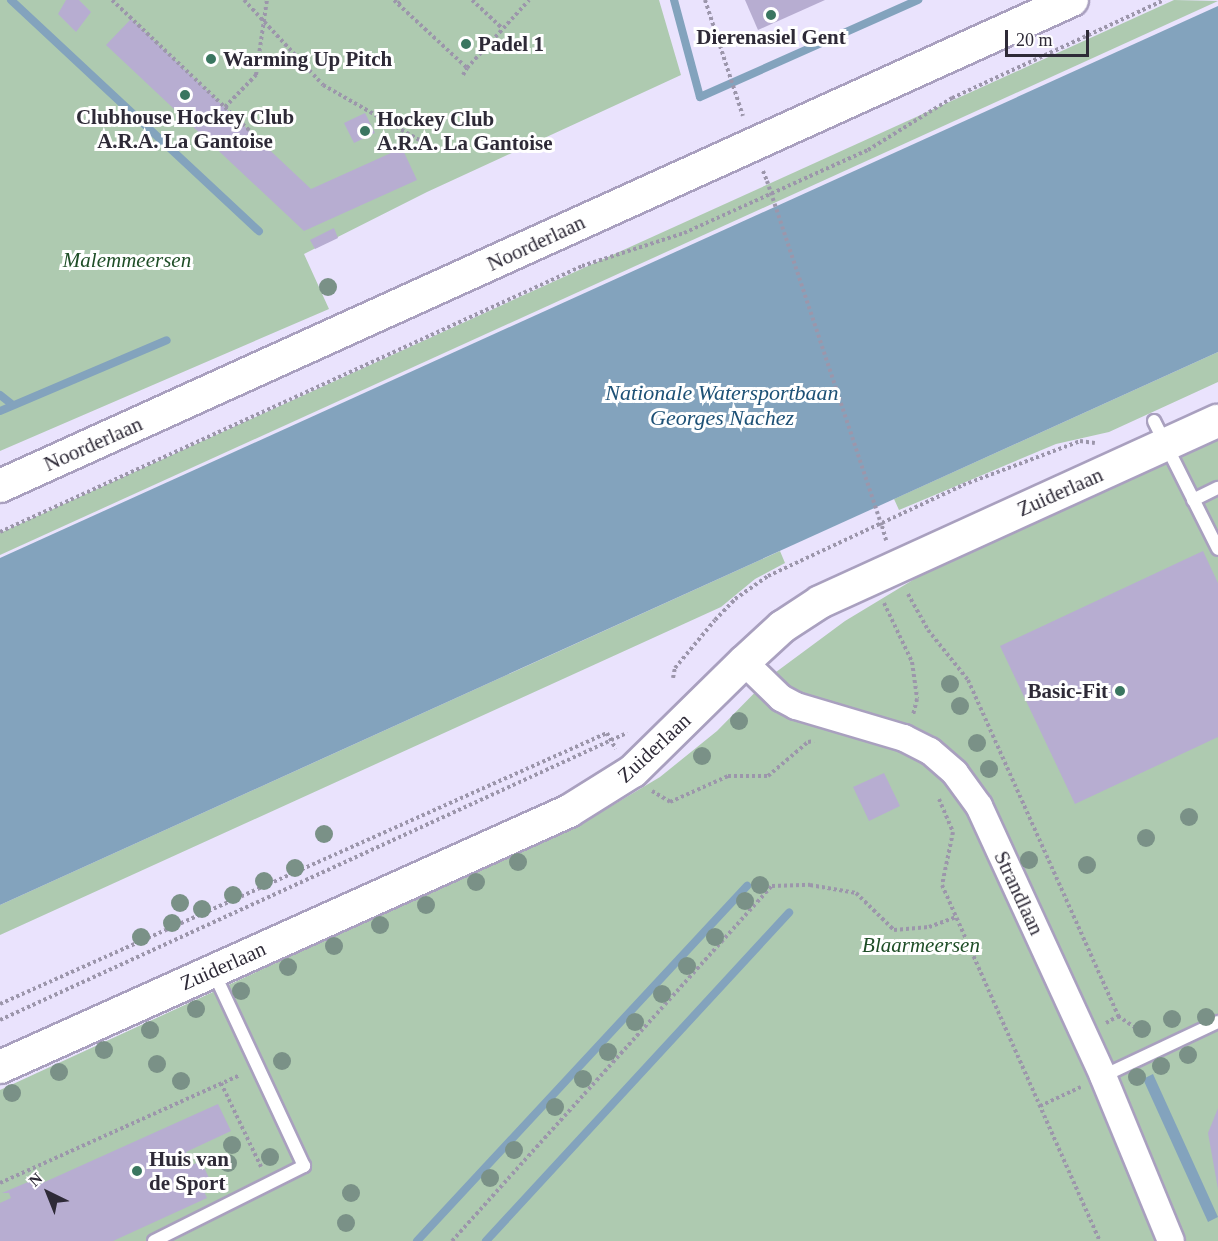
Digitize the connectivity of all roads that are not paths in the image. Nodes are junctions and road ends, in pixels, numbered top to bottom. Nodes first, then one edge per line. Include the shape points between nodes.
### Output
1 (1072, 0) edge
2 (1218, 421) edge
3 (1160, 433) junction
4 (0, 486) edge
5 (1218, 488) edge
6 (1194, 500) junction
7 (1218, 549) edge
8 (744, 662) junction
9 (213, 971) junction
10 (1218, 1022) edge
11 (0, 1067) edge
12 (1103, 1076) junction
13 (180, 1235) edge
14 (154, 1241) edge
15 (1171, 1241) edge

1 - 4 street, Noorderlaan
2 - 3 street, Zuiderlaan
3 - 6 lane
3 - 8 street, Zuiderlaan via 820,602 782,627
5 - 6 lane
6 - 7 lane
8 - 9 street, Zuiderlaan via 617,783 569,811
8 - 12 street, Strandlaan via 781,698 796,706 904,738 930,752 955,773 979,806
9 - 11 street, Zuiderlaan
9 - 13 lane via 304,1166
10 - 12 lane
12 - 15 street, Strandlaan
13 - 14 lane

